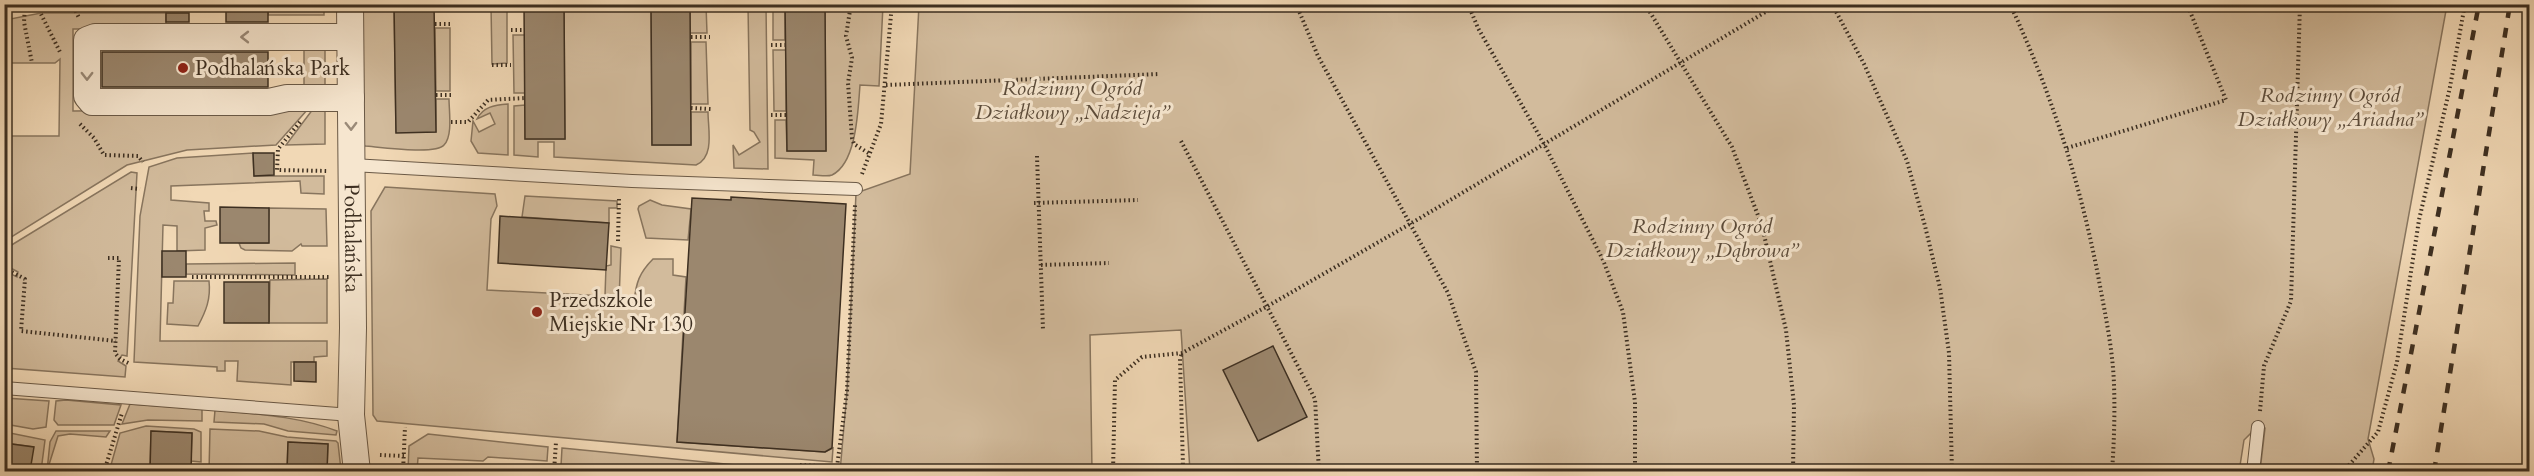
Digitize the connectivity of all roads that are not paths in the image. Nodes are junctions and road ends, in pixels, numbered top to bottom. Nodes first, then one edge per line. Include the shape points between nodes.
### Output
1 (351, 4) edge
2 (351, 38) junction
3 (351, 98) junction
4 (341, 168) junction
5 (856, 191) road end
6 (4, 388) edge
7 (351, 415) junction
8 (2258, 427) road end
9 (365, 463) edge
10 (2253, 471) edge

1 - 2 street, Podhalańska
2 - 3 street, Podhalańska
2 -> 3 street via 94,37 87,39 86,60 87,96 92,102
3 -> 4 street, Podhalańska
4 - 5 lane
4 - 7 street, Podhalańska
6 - 7 lane
7 - 9 street, Podhalańska
8 - 10 lane

